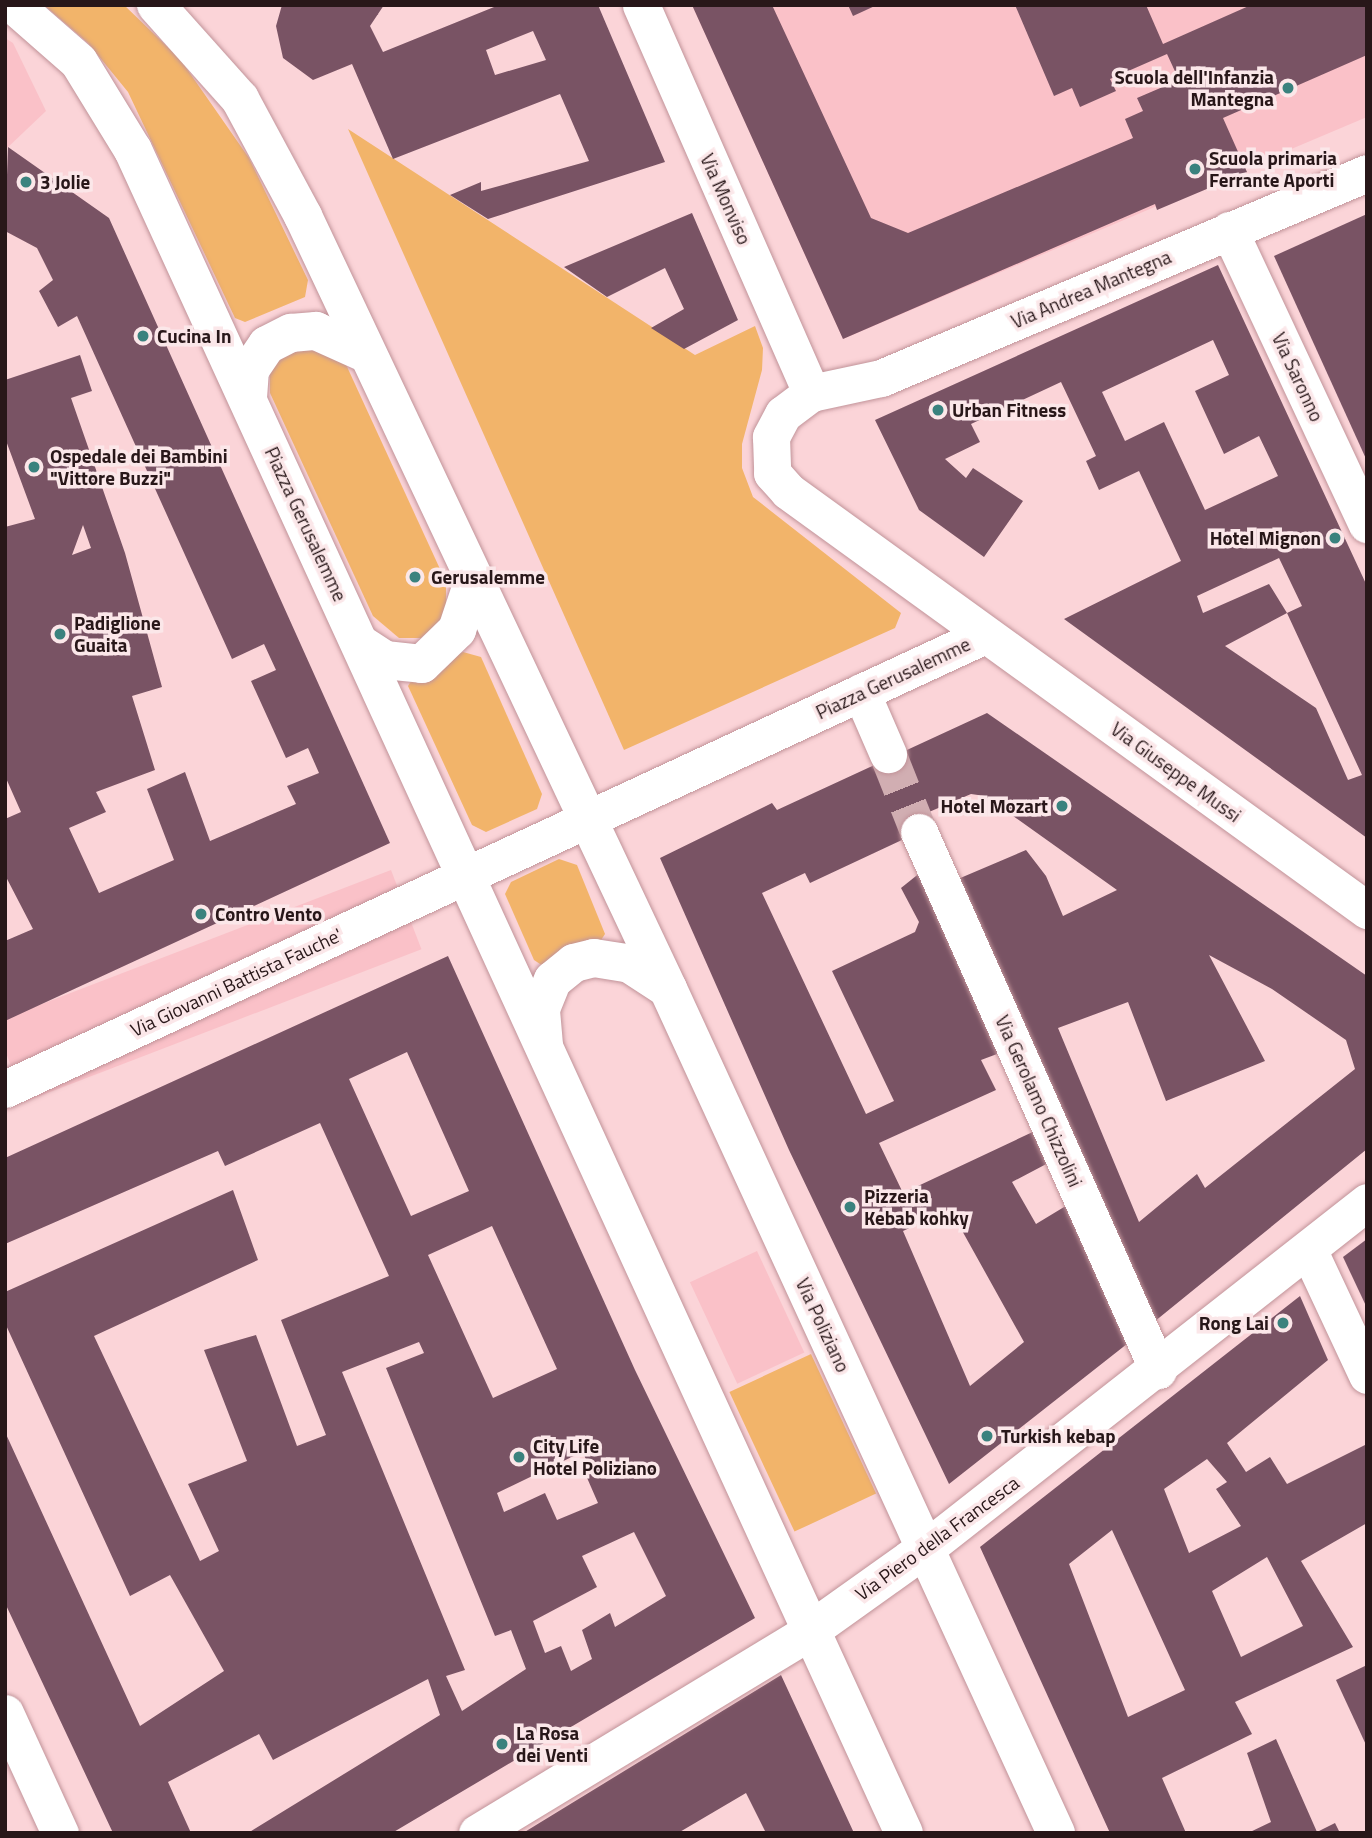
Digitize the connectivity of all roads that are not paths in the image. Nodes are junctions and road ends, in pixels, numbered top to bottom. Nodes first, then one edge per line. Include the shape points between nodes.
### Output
1 (14, 5) edge
2 (156, 5) edge
3 (641, 5) edge
4 (1367, 173) edge
5 (1229, 230) junction
6 (367, 354) junction
7 (811, 393) junction
8 (248, 398) junction
9 (1367, 524) edge
10 (473, 582) junction
11 (985, 635) junction
12 (362, 645) junction
13 (861, 692) junction
14 (888, 754) tunnel mouth
15 (584, 821) junction
16 (919, 832) tunnel mouth
17 (466, 875) junction
18 (1367, 910) edge
19 (668, 989) junction
20 (545, 1056) junction
21 (5, 1089) edge
22 (1367, 1202) edge
23 (1309, 1251) junction
24 (1158, 1370) junction
25 (1367, 1375) edge
26 (925, 1549) junction
27 (810, 1631) junction
28 (5, 1713) edge
29 (60, 1833) edge
30 (477, 1833) edge
31 (904, 1833) edge
32 (1056, 1833) edge

1 - 8 street, Piazza Gerusalemme via 79,62 120,123
2 - 6 street via 207,58 254,122
3 - 7 street, Via Monviso
4 - 5 street, Via Andrea Mantegna
5 - 7 street, Via Andrea Mantegna via 881,378
5 - 9 street, Via Saronno
6 - 8 street via 316,331 291,333 267,345 250,370
6 - 10 street
7 - 11 street, Piazza Gerusalemme via 783,414 771,437 772,473 788,491
8 - 12 street, Piazza Gerusalemme
10 - 12 street via 457,630 422,664 385,660
10 - 15 street
11 - 13 street, Piazza Gerusalemme
11 - 18 street, Via Giuseppe Mussi
12 - 17 street, Piazza Gerusalemme
13 - 14 street
13 - 15 street, Piazza Gerusalemme
15 - 17 street, Piazza Gerusalemme
15 - 19 street, Via Poliziano
16 - 24 street, Via Gerolamo Chizzolini
17 - 20 street
17 - 21 street, Via Giovanni Battista Fauche'
19 - 20 street via 630,964 594,958 575,963 553,980 541,1009
19 - 26 street, Via Poliziano
20 - 27 street
22 - 23 street, Via Piero della Francesca
23 - 24 street, Via Piero della Francesca
23 - 25 street
24 - 26 street, Via Piero della Francesca
26 - 27 street, Via Piero della Francesca
26 - 32 street, Via Poliziano
27 - 30 street, Via Piero della Francesca
27 - 31 street
28 - 29 street

